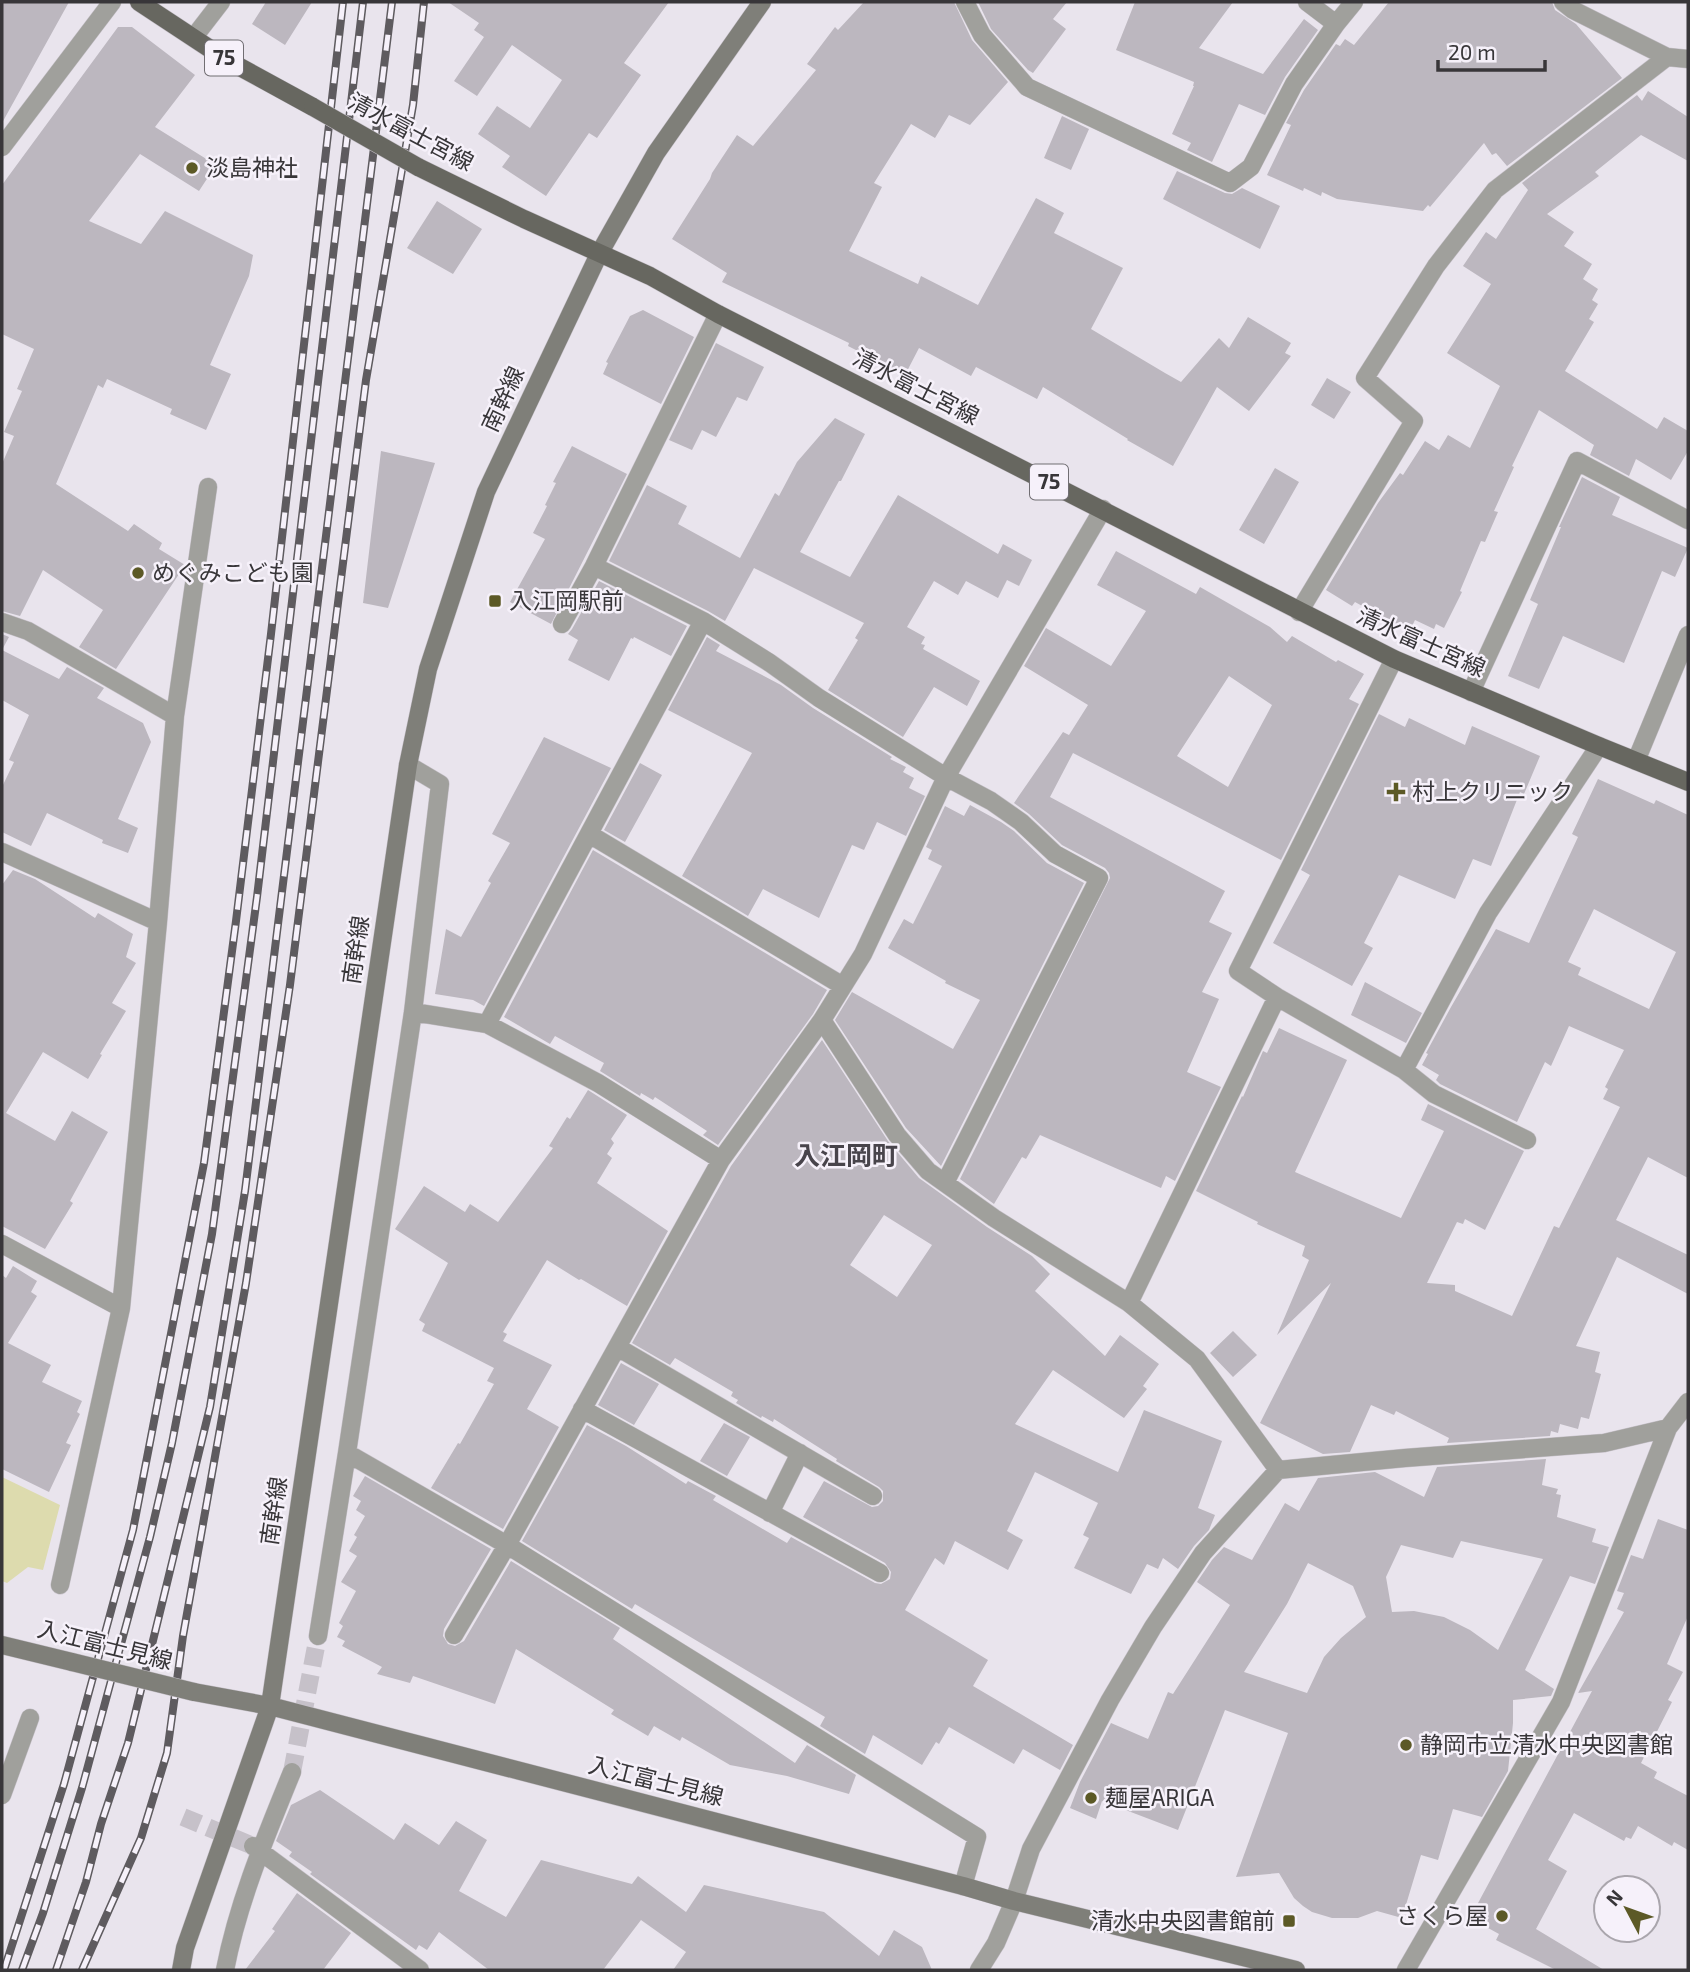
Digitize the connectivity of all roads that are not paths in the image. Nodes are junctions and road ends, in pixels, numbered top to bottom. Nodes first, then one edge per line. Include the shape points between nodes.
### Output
1 (112, 2) edge
2 (139, 2) edge
3 (221, 2) edge
4 (762, 2) edge
5 (965, 2) edge
6 (1307, 2) edge
7 (1354, 2) edge
8 (1563, 2) edge
9 (1336, 24) junction
10 (194, 37) junction
11 (1667, 57) junction
12 (1688, 59) edge
13 (2, 147) edge
14 (599, 254) junction
15 (718, 314) junction
16 (208, 487) dead end
17 (1103, 509) junction
18 (1688, 520) edge
19 (594, 566) junction
20 (1299, 612) junction
21 (703, 621) junction
22 (2, 622) edge
23 (562, 624) dead end
24 (1688, 635) edge
25 (1394, 659) junction
26 (1471, 692) junction
27 (175, 716) junction
28 (1599, 746) junction
29 (1636, 761) junction
30 (408, 765) junction
31 (946, 777) junction
32 (1688, 782) edge
33 (589, 834) junction
34 (2, 852) edge
35 (158, 922) junction
36 (843, 986) junction
37 (1277, 997) junction
38 (413, 1012) junction
39 (822, 1020) junction
40 (487, 1024) junction
41 (1404, 1070) junction
42 (1527, 1140) dead end
43 (721, 1160) junction
44 (945, 1183) junction
45 (2, 1244) edge
46 (1129, 1303) junction
47 (121, 1308) junction
48 (617, 1347) junction
49 (1688, 1402) edge
50 (582, 1409) junction
51 (1668, 1428) junction
52 (347, 1453) junction
53 (800, 1454) junction
54 (1278, 1470) junction
55 (873, 1496) dead end
56 (770, 1513) junction
57 (508, 1545) junction
58 (880, 1573) dead end
59 (60, 1585) dead end
60 (454, 1635) dead end
61 (318, 1636) tunnel mouth
62 (2, 1645) edge
63 (270, 1706) junction
64 (30, 1718) dead end
65 (292, 1772) tunnel mouth
66 (2, 1795) edge
67 (257, 1849) junction
68 (963, 1885) junction
69 (1014, 1901) junction
70 (181, 1970) edge
71 (225, 1970) edge
72 (420, 1970) edge
73 (979, 1970) edge
74 (1296, 1970) edge
75 (1406, 1970) edge

1 - 13 street
2 - 10 main road, 清水富士宮線 / 75
3 - 10 street
4 - 14 main road, 南幹線 via 656,153
5 - 9 street via 982,35 1027,87 1230,183 1251,167 1294,84
6 - 9 street
7 - 9 street
8 - 11 street
10 - 14 main road, 清水富士宮線 / 75, bridge via 418,167
11 - 12 street
11 - 20 street via 1495,190 1436,266 1365,378 1414,421
14 - 15 main road, 清水富士宮線 / 75
14 - 30 main road, 南幹線 via 486,492 428,669
15 - 17 main road, 清水富士宮線 / 75
15 - 19 street
16 - 27 street
17 - 20 main road, 清水富士宮線 / 75
17 - 31 street
18 - 26 street via 1577,461
19 - 21 street
19 - 23 street
20 - 25 main road, 清水富士宮線 / 75
21 - 31 street
21 - 33 street
22 - 27 street via 28,631
24 - 29 street
25 - 26 main road, 清水富士宮線 / 75
25 - 37 street via 1237,971
26 - 28 main road, 清水富士宮線 / 75
27 - 35 street
28 - 29 main road, 清水富士宮線 / 75
28 - 41 street via 1488,913
29 - 32 main road, 清水富士宮線 / 75
30 - 38 street via 440,784
30 - 63 main road, 南幹線
31 - 36 street via 863,954
31 - 44 street via 1021,822 1055,854 1099,878
33 - 36 street
33 - 40 street
34 - 35 street
35 - 47 street
36 - 39 street
37 - 41 street
37 - 46 street
38 - 40 street
38 - 52 street
39 - 43 street
39 - 44 street via 897,1135 928,1171
40 - 43 street via 598,1083
41 - 42 street via 1434,1094
43 - 48 street
44 - 46 street
45 - 47 street
46 - 54 street via 1197,1359
47 - 59 street
48 - 50 street
48 - 53 street
49 - 51 street
50 - 56 street
50 - 57 street
51 - 54 street via 1604,1443
51 - 75 street via 1561,1702
52 - 57 street
52 - 61 street
53 - 55 street
53 - 56 street
54 - 69 street via 1203,1553 1153,1627 1031,1849
56 - 58 street
57 - 60 street
57 - 68 street via 977,1837
62 - 63 main road, 入江富士見線, bridge
63 - 68 main road, 入江富士見線
63 - 70 main road, 南幹線
64 - 66 street
65 - 67 street
67 - 71 street
67 - 72 street
68 - 69 main road, 入江富士見線
69 - 73 street
69 - 74 main road, 入江富士見線

